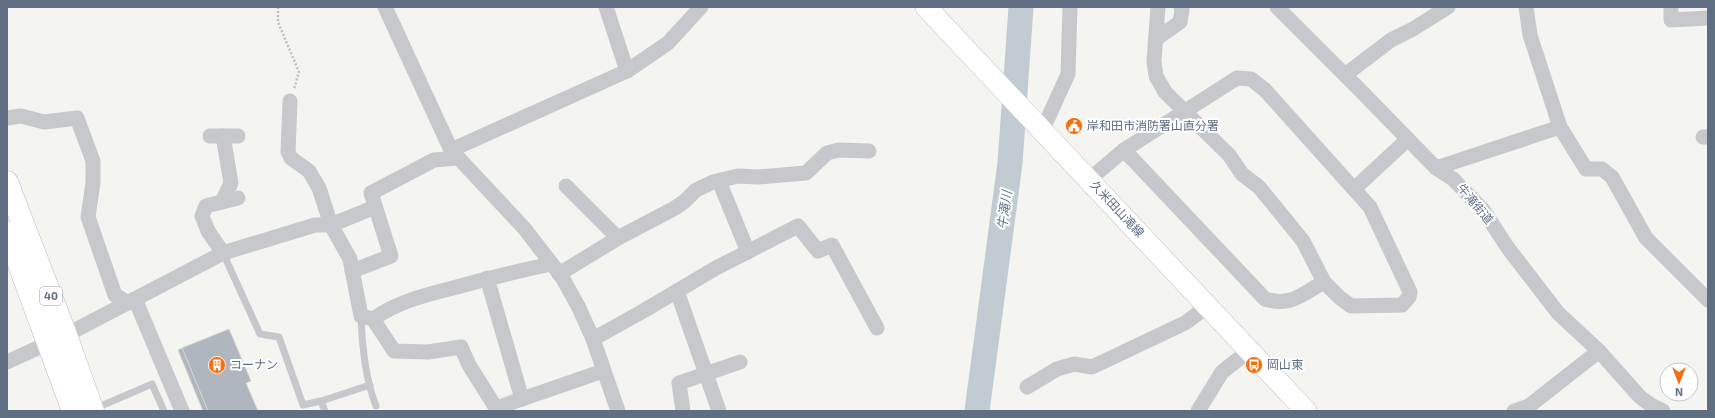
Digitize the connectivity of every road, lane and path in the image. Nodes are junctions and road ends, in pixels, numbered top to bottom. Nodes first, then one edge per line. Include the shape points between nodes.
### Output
1 (278, 7) edge
2 (385, 7) edge
3 (606, 7) edge
4 (701, 7) edge
5 (926, 7) edge
6 (1070, 7) edge
7 (1158, 7) edge
8 (1181, 7) edge
9 (1277, 7) edge
10 (1526, 7) edge
11 (1671, 7) edge
12 (1441, 9) edge
13 (1708, 18) edge
14 (1156, 39) junction
15 (627, 71) junction
16 (1345, 75) junction
17 (290, 101) joint
18 (1183, 110) junction
19 (7, 118) edge
20 (1041, 127) junction
21 (1560, 127) junction
22 (224, 136) dead end
23 (1408, 139) junction
24 (1124, 150) junction
25 (869, 151) dead end
26 (454, 154) junction
27 (1436, 168) junction
28 (1090, 179) junction
29 (719, 181) junction
30 (7, 182) edge
31 (566, 186) dead end
32 (1354, 189) junction
33 (238, 198) dead end
34 (222, 202) junction
35 (375, 206) junction
36 (331, 225) junction
37 (7, 232) edge
38 (618, 238) junction
39 (748, 252) junction
40 (223, 253) junction
41 (555, 269) junction
42 (352, 271) junction
43 (487, 278) junction
44 (1324, 282) junction
45 (676, 291) junction
46 (1708, 300) edge
47 (132, 301) junction
48 (1208, 306) junction
49 (367, 318) junction
50 (877, 328) dead end
51 (593, 338) junction
52 (57, 339) junction
53 (1250, 350) junction
54 (1599, 351) junction
55 (7, 362) edge
56 (740, 362) dead end
57 (603, 371) junction
58 (706, 373) junction
59 (370, 385) junction
60 (1027, 387) dead end
61 (522, 399) junction
62 (321, 401) junction
63 (1641, 404) edge
64 (376, 406) dead end
65 (496, 409) edge
66 (86, 411) edge
67 (164, 411) edge
68 (182, 411) edge
69 (325, 411) edge
70 (618, 411) edge
71 (684, 411) edge
72 (719, 411) edge
73 (1198, 411) edge
74 (1306, 411) edge
75 (1514, 411) edge
76 (1663, 411) edge

1 - 17 path via 278,22 299,72
2 - 26 street
3 - 15 street
4 - 15 street via 668,43
5 - 20 street, 久米田山滝線
6 - 20 street via 1068,74
7 - 14 street
8 - 14 street via 1180,22
9 - 16 street, 牛滝街道
10 - 21 street via 1530,35
11 - 13 street via 1671,20
12 - 16 street via 1413,29 1391,40
14 - 18 street via 1156,76 1165,92
15 - 26 street
16 - 23 street, 牛滝街道
17 - 36 street via 288,152 291,158 309,171 319,188
18 - 24 street
18 - 32 street via 1237,78 1251,79 1265,90
18 - 44 street via 1229,155 1242,174 1259,187 1303,241
19 - 47 street via 21,116 44,122 77,118 93,161 88,217 115,295
20 - 28 street, 久米田山滝線
21 - 27 street
21 - 46 street via 1586,168 1602,169 1612,177 1646,238
22 - 34 street via 231,183
23 - 27 street, 牛滝街道
23 - 32 street
24 - 28 street
24 - 44 street via 1265,299 1277,303 1289,302
25 - 29 street via 839,150 827,153 806,173 758,178 738,176
26 - 35 street via 434,160 371,193
26 - 41 street via 524,228
27 - 54 street, 牛滝街道 via 1453,179 1483,210 1508,248 1558,313
28 - 48 street, 久米田山滝線
29 - 38 street via 696,190 675,208
29 - 39 street
30 - 52 main road, 40
31 - 38 street
32 - 44 street via 1370,207 1410,292 1409,297 1402,305 1351,306
33 - 34 street
34 - 40 street via 206,206 202,216 208,231
35 - 36 street
35 - 42 street via 391,256
36 - 40 street via 315,225
36 - 42 street via 350,259
37 - 52 main road, 40
38 - 41 street
39 - 45 street
39 - 50 street via 798,226 818,251 832,245
40 - 47 street
40 - 62 lane via 260,334 279,337 303,405
41 - 43 street
41 - 51 street via 579,308
42 - 49 street
43 - 49 street via 402,303
43 - 61 street
45 - 51 street
45 - 58 street
47 - 52 street
47 - 68 street
48 - 53 street, 久米田山滝線
48 - 60 street via 1185,323 1113,358 1092,367 1074,364 1057,368
49 - 59 lane via 362,350
49 - 65 street via 394,351 428,352 461,347
51 - 57 street
52 - 55 street
52 - 66 main road, 40
53 - 73 street via 1222,372
53 - 74 street, 久米田山滝線
54 - 63 street, 牛滝街道
54 - 75 street via 1529,406
56 - 58 street
57 - 61 street
57 - 70 street
58 - 71 street via 679,383
58 - 72 street
59 - 62 lane
59 - 64 lane
61 - 65 street
62 - 69 lane
63 - 76 street, 牛滝街道 via 1651,405
66 - 67 lane via 152,384

